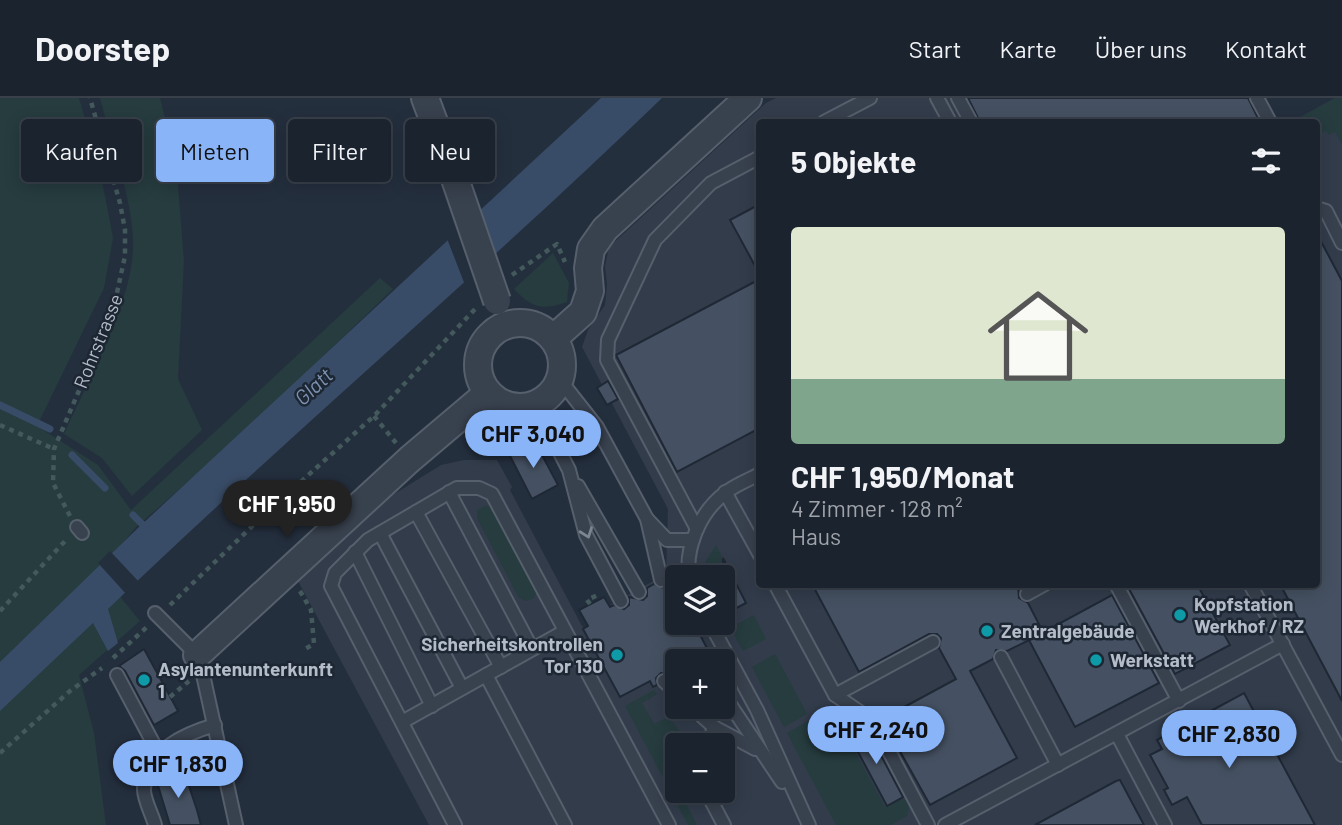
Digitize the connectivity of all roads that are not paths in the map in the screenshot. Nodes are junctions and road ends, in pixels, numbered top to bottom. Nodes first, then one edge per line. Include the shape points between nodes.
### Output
1 (425, 98) edge
2 (748, 98) edge
3 (870, 98) edge
4 (937, 98) edge
5 (958, 98) edge
6 (1257, 98) edge
7 (830, 119) edge
8 (948, 119) edge
9 (969, 119) edge
10 (1268, 119) edge
11 (756, 159) edge
12 (1320, 209) edge
13 (1342, 243) edge
14 (497, 302) junction
15 (554, 338) junction
16 (560, 380) junction
17 (488, 393) junction
18 (528, 407) junction
19 (569, 470) junction
20 (756, 476) edge
21 (449, 492) junction
22 (726, 492) junction
23 (416, 512) junction
24 (647, 519) junction
25 (380, 533) junction
26 (695, 534) junction
27 (756, 548) edge
28 (355, 552) junction
29 (688, 565) edge
30 (661, 580) dead end
31 (777, 588) edge
32 (1038, 588) edge
33 (1118, 588) edge
34 (1252, 588) edge
35 (639, 592) dead end
36 (1027, 594) dead end
37 (621, 601) dead end
38 (157, 614) road end
39 (565, 631) junction
40 (716, 635) edge
41 (933, 642) dead end
42 (1283, 645) junction
43 (532, 649) junction
44 (197, 656) junction
45 (1000, 657) dead end
46 (500, 667) junction
47 (117, 675) dead end
48 (486, 675) junction
49 (462, 688) junction
50 (835, 695) junction
51 (1179, 701) junction
52 (432, 705) junction
53 (735, 713) edge
54 (705, 719) edge
55 (709, 719) edge
56 (402, 722) junction
57 (215, 725) junction
58 (713, 727) junction
59 (711, 733) edge
60 (1117, 734) junction
61 (759, 751) junction
62 (159, 754) junction
63 (1342, 755) edge
64 (1058, 765) junction
65 (797, 802) junction
66 (712, 803) edge
67 (155, 825) edge
68 (236, 825) edge
69 (455, 825) edge
70 (565, 825) edge
71 (669, 825) edge
72 (724, 825) edge
73 (809, 825) edge
74 (928, 825) edge
75 (945, 825) edge
76 (1165, 825) edge

1 - 14 street, bridge
2 - 15 street via 605,229 592,249 590,291 583,312
3 - 7 lane
4 - 8 lane
5 - 9 lane
6 - 10 lane
11 - 26 lane via 711,183 654,240 608,340 607,360
12 - 13 lane
14 - 15 street
14 - 17 street via 495,330 481,348 478,372
15 - 16 street via 562,358
16 - 18 street via 547,397
16 - 24 lane via 597,427
17 - 18 street via 507,405
17 - 44 street
18 - 19 lane via 551,435
19 - 35 lane
19 -> 37 lane via 586,535
20 - 22 lane
21 - 23 lane
21 - 39 lane via 480,488 492,494
21 - 43 lane
22 - 26 lane via 711,506
22 - 27 lane
23 - 25 lane
23 - 46 lane
24 - 26 lane via 667,540
24 - 30 lane
25 - 28 lane
25 - 49 lane
26 - 29 lane
28 - 52 lane
28 - 56 lane via 335,573 331,586
31 - 50 lane
32 - 36 lane
33 - 51 lane
34 - 42 lane
38 - 44 lane
39 - 43 lane
39 - 71 lane
40 - 65 lane via 757,710
41 - 50 lane
42 - 51 lane
42 - 63 lane
43 - 46 lane
44 - 57 lane
45 - 64 lane
46 - 48 lane
47 - 62 lane
48 - 49 lane
48 - 70 lane
49 - 52 lane
50 - 74 lane via 873,721
51 - 60 lane
52 - 56 lane
53 - 61 lane
54 - 58 lane
55 - 58 lane
56 - 69 lane
57 - 62 lane via 186,734
57 - 68 lane
58 - 59 lane
58 - 61 lane
60 - 64 lane
60 - 76 lane
61 - 65 lane
62 - 67 lane via 144,789
64 - 75 lane
65 - 73 lane
66 - 72 lane

